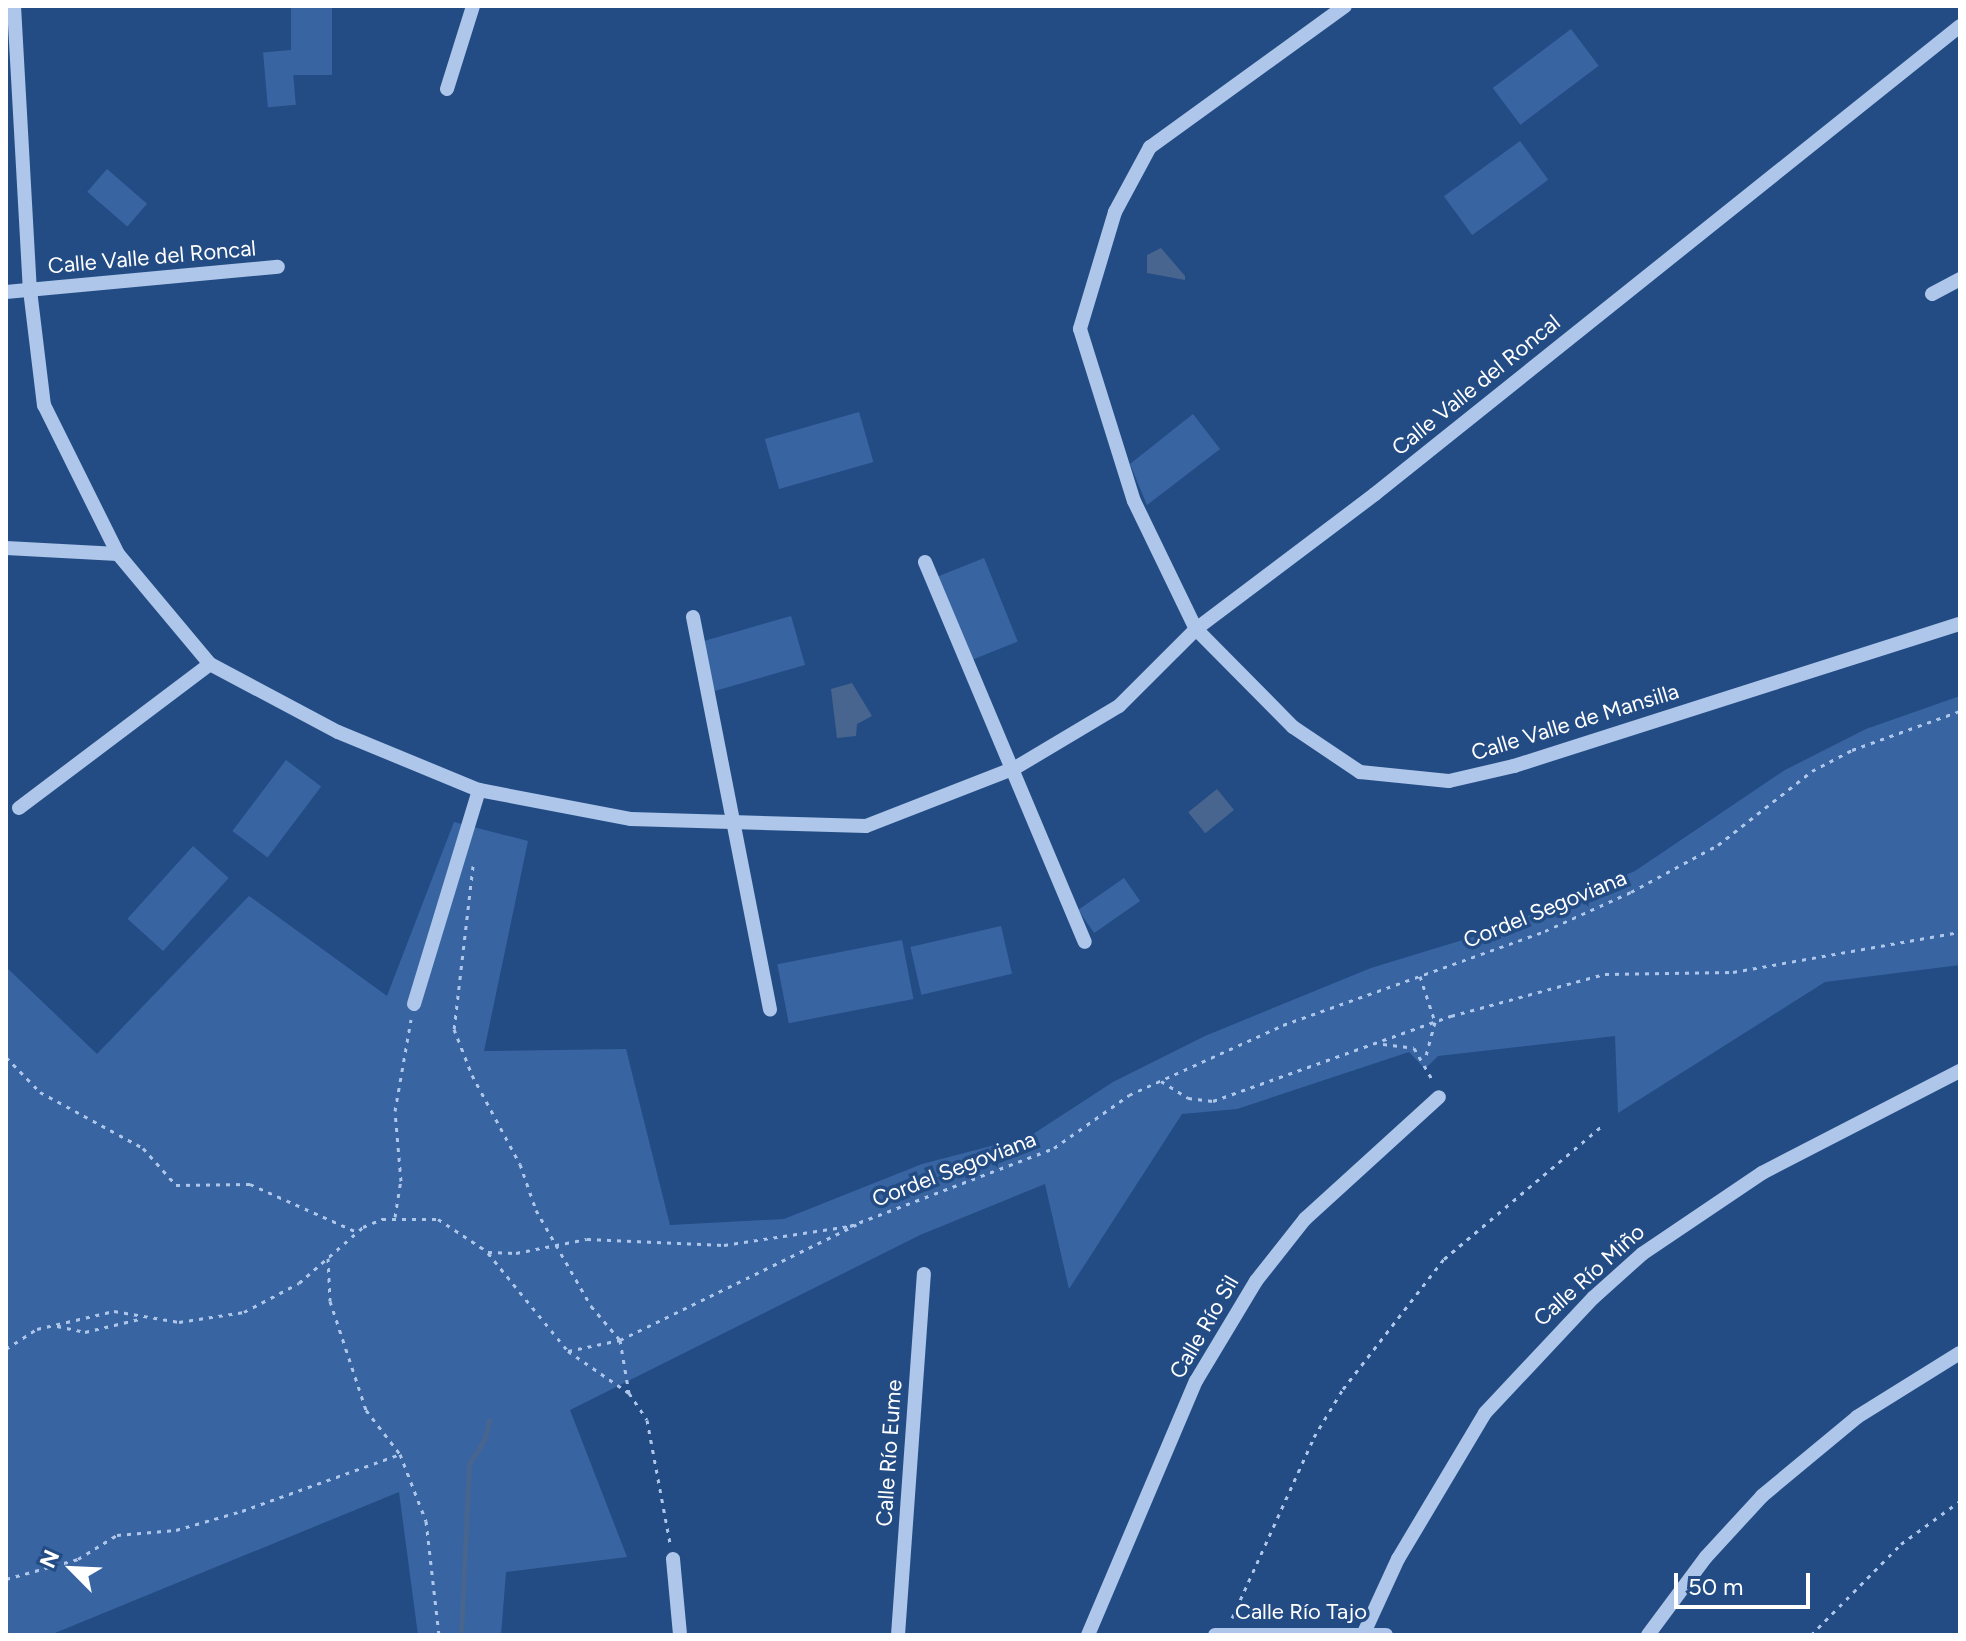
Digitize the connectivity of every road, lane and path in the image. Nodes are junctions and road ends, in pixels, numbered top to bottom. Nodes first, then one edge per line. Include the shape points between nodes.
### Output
1 (14, 6) edge
2 (473, 6) edge
3 (1345, 6) edge
4 (1959, 30) edge
5 (447, 89) dead end
6 (278, 267) dead end
7 (1960, 279) edge
8 (30, 290) junction
9 (6, 292) edge
10 (1932, 294) dead end
11 (6, 548) edge
12 (118, 554) junction
13 (925, 562) dead end
14 (693, 617) dead end
15 (1960, 624) edge
16 (1196, 629) junction
17 (210, 664) junction
18 (1960, 711) edge
19 (1015, 768) junction
20 (479, 790) junction
21 (19, 808) dead end
22 (733, 824) junction
23 (461, 847) junction
24 (1960, 932) edge
25 (1085, 942) dead end
26 (1420, 976) junction
27 (414, 1004) joint
28 (770, 1010) dead end
29 (1435, 1022) junction
30 (1376, 1045) junction
31 (6, 1057) edge
32 (1425, 1060) junction
33 (1960, 1071) edge
34 (1161, 1081) junction
35 (1439, 1097) joint
36 (1601, 1127) dead end
37 (395, 1218) junction
38 (866, 1220) junction
39 (357, 1232) junction
40 (560, 1246) junction
41 (488, 1252) junction
42 (328, 1257) junction
43 (924, 1274) dead end
44 (143, 1318) junction
45 (55, 1324) junction
46 (620, 1340) junction
47 (6, 1349) edge
48 (568, 1351) junction
49 (1960, 1353) edge
50 (629, 1393) junction
51 (400, 1454) junction
52 (1960, 1501) edge
53 (673, 1559) joint
54 (6, 1579) edge
55 (1222, 1634) edge
56 (1364, 1634) edge
57 (439, 1635) edge
58 (680, 1635) edge
59 (898, 1635) edge
60 (1088, 1635) edge
61 (1215, 1635) edge
62 (1386, 1635) edge
63 (1648, 1635) edge
64 (1811, 1635) edge

1 - 8 street, Calle Valle del Roncal
2 - 5 street
3 - 16 street, Calle Valle de Mansilla via 1150,147 1115,212 1080,329 1134,501
4 - 16 street, Calle Valle del Roncal via 1375,494
6 - 8 street, Calle Valle del Roncal
7 - 10 street
8 - 9 street, Calle Valle del Roncal
8 - 12 street, Calle Valle del Roncal via 44,405
11 - 12 street
12 - 17 street, Calle Valle del Roncal
13 - 19 street
14 - 22 street
15 - 16 street, Calle Valle de Mansilla via 1514,766 1449,781 1360,772 1293,727
16 - 19 street, Calle Valle del Roncal via 1119,706
17 - 20 street, Calle Valle del Roncal via 338,732
17 - 21 street
18 - 26 path, Cordel Segoviana via 1852,750 1812,771 1718,845 1631,892 1545,931
19 - 22 street, Calle Valle del Roncal via 866,826
19 - 25 street
20 - 22 street, Calle Valle del Roncal via 631,819
20 - 23 street
22 - 28 street
23 - 27 street
23 - 40 path via 475,870 463,919 454,1029 472,1075 520,1164 536,1210
24 - 29 path via 1733,972 1605,974
26 - 29 path
26 - 34 path, Cordel Segoviana via 1283,1025
27 - 37 path via 395,1111 401,1181
29 - 30 path
29 - 32 path
30 - 32 path via 1396,1042 1414,1048
30 - 34 path via 1213,1101 1188,1098
31 - 39 path via 40,1092 143,1148 176,1185 250,1184
32 - 35 path
33 - 56 street, Calle Río Miño via 1762,1173 1642,1254 1593,1298 1485,1413 1398,1559
34 - 38 path, Cordel Segoviana via 1129,1095 1054,1148
35 - 60 street, Calle Río Sil via 1305,1219 1256,1281 1196,1381
36 - 55 path via 1444,1259 1343,1389 1314,1437
37 - 39 path
37 - 41 path via 438,1219
38 - 40 path, Cordel Segoviana via 724,1245 587,1239
38 - 46 path
39 - 42 path
40 - 41 path, Cordel Segoviana
40 - 46 path via 591,1306
41 - 48 path
42 - 44 path via 299,1283 244,1312 179,1322
42 - 51 path via 330,1301 366,1410
43 - 59 street, Calle Río Eume
44 - 45 path via 114,1311
44 - 45 path via 85,1332
45 - 47 path
46 - 48 path
46 - 50 path
48 - 50 path
49 - 63 street via 1857,1417 1762,1496 1706,1557
50 - 53 path via 647,1420
51 - 54 path via 176,1530 117,1535 78,1559
51 - 57 path via 426,1521
52 - 64 path via 1901,1544
53 - 58 street
55 - 56 street, Calle Río Tajo
55 - 61 street, Calle Río Tajo
56 - 62 street, Calle Río Tajo

